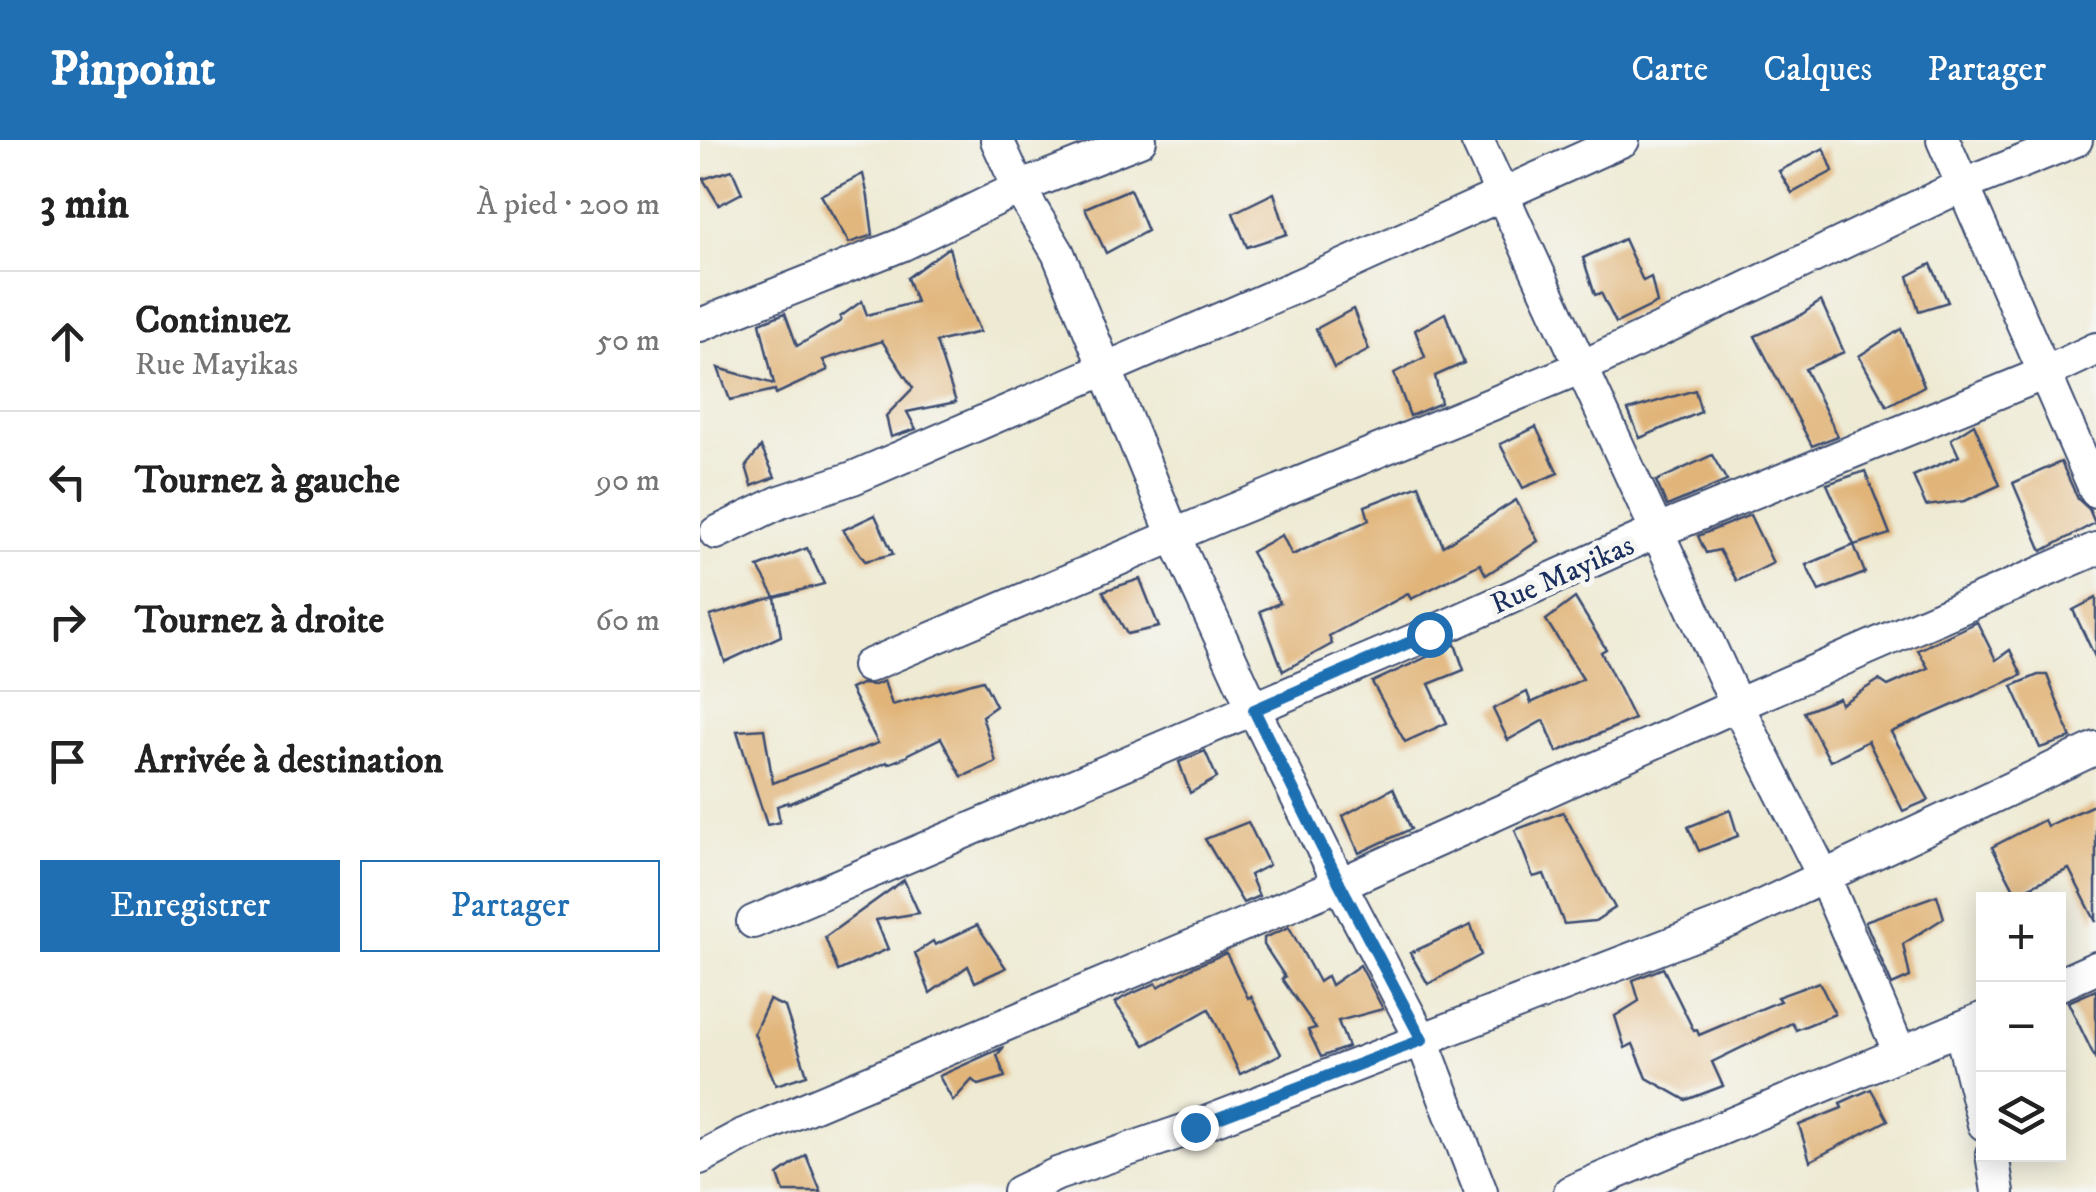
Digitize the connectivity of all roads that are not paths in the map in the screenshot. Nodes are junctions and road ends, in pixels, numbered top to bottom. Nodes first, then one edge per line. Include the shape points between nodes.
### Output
1 (997, 140) edge
2 (1140, 140) edge
3 (1477, 140) edge
4 (1623, 140) edge
5 (1943, 140) edge
6 (2076, 140) edge
7 (1961, 186) junction
8 (1019, 188) junction
9 (1502, 196) junction
10 (700, 325) edge
11 (2096, 349) edge
12 (1104, 367) junction
13 (1582, 367) junction
14 (2046, 373) junction
15 (2096, 491) edge
16 (1658, 531) junction
17 (716, 533) dead end
18 (1174, 536) junction
19 (2096, 550) edge
20 (868, 666) dead end
21 (1737, 705) junction
22 (1254, 710) junction
23 (2096, 748) edge
24 (1824, 878) junction
25 (1340, 884) junction
26 (753, 922) dead end
27 (2096, 968) edge
28 (2065, 982) edge
29 (1972, 1023) edge
30 (1422, 1040) junction
31 (1900, 1053) junction
32 (1978, 1072) edge
33 (700, 1158) edge
34 (1993, 1162) edge
35 (1019, 1192) edge
36 (1482, 1192) edge
37 (1570, 1192) edge
38 (1998, 1192) edge

1 - 8 street
2 - 8 street
3 - 9 street
4 - 9 street
5 - 7 street
6 - 7 street
7 - 13 street
7 - 14 street
8 - 10 street via 901,245
8 - 12 street via 1058,253
9 - 12 street
9 - 13 street
11 - 14 street, Rue Mayikas
12 - 17 street
12 - 18 street
13 - 16 street
13 - 18 street
14 - 15 street
14 - 16 street, Rue Mayikas
16 - 21 street
16 - 22 street, Rue Mayikas
18 - 20 street
18 - 22 street
19 - 21 street
21 - 24 street
21 - 25 street
22 - 25 street
22 - 26 street, Rue Mayikas
23 - 24 street
24 - 30 street
24 - 31 street
25 - 30 street
25 - 33 street
27 - 28 street
29 - 31 street
29 - 32 street
30 - 35 street
30 - 36 street
31 - 37 street
34 - 38 street

